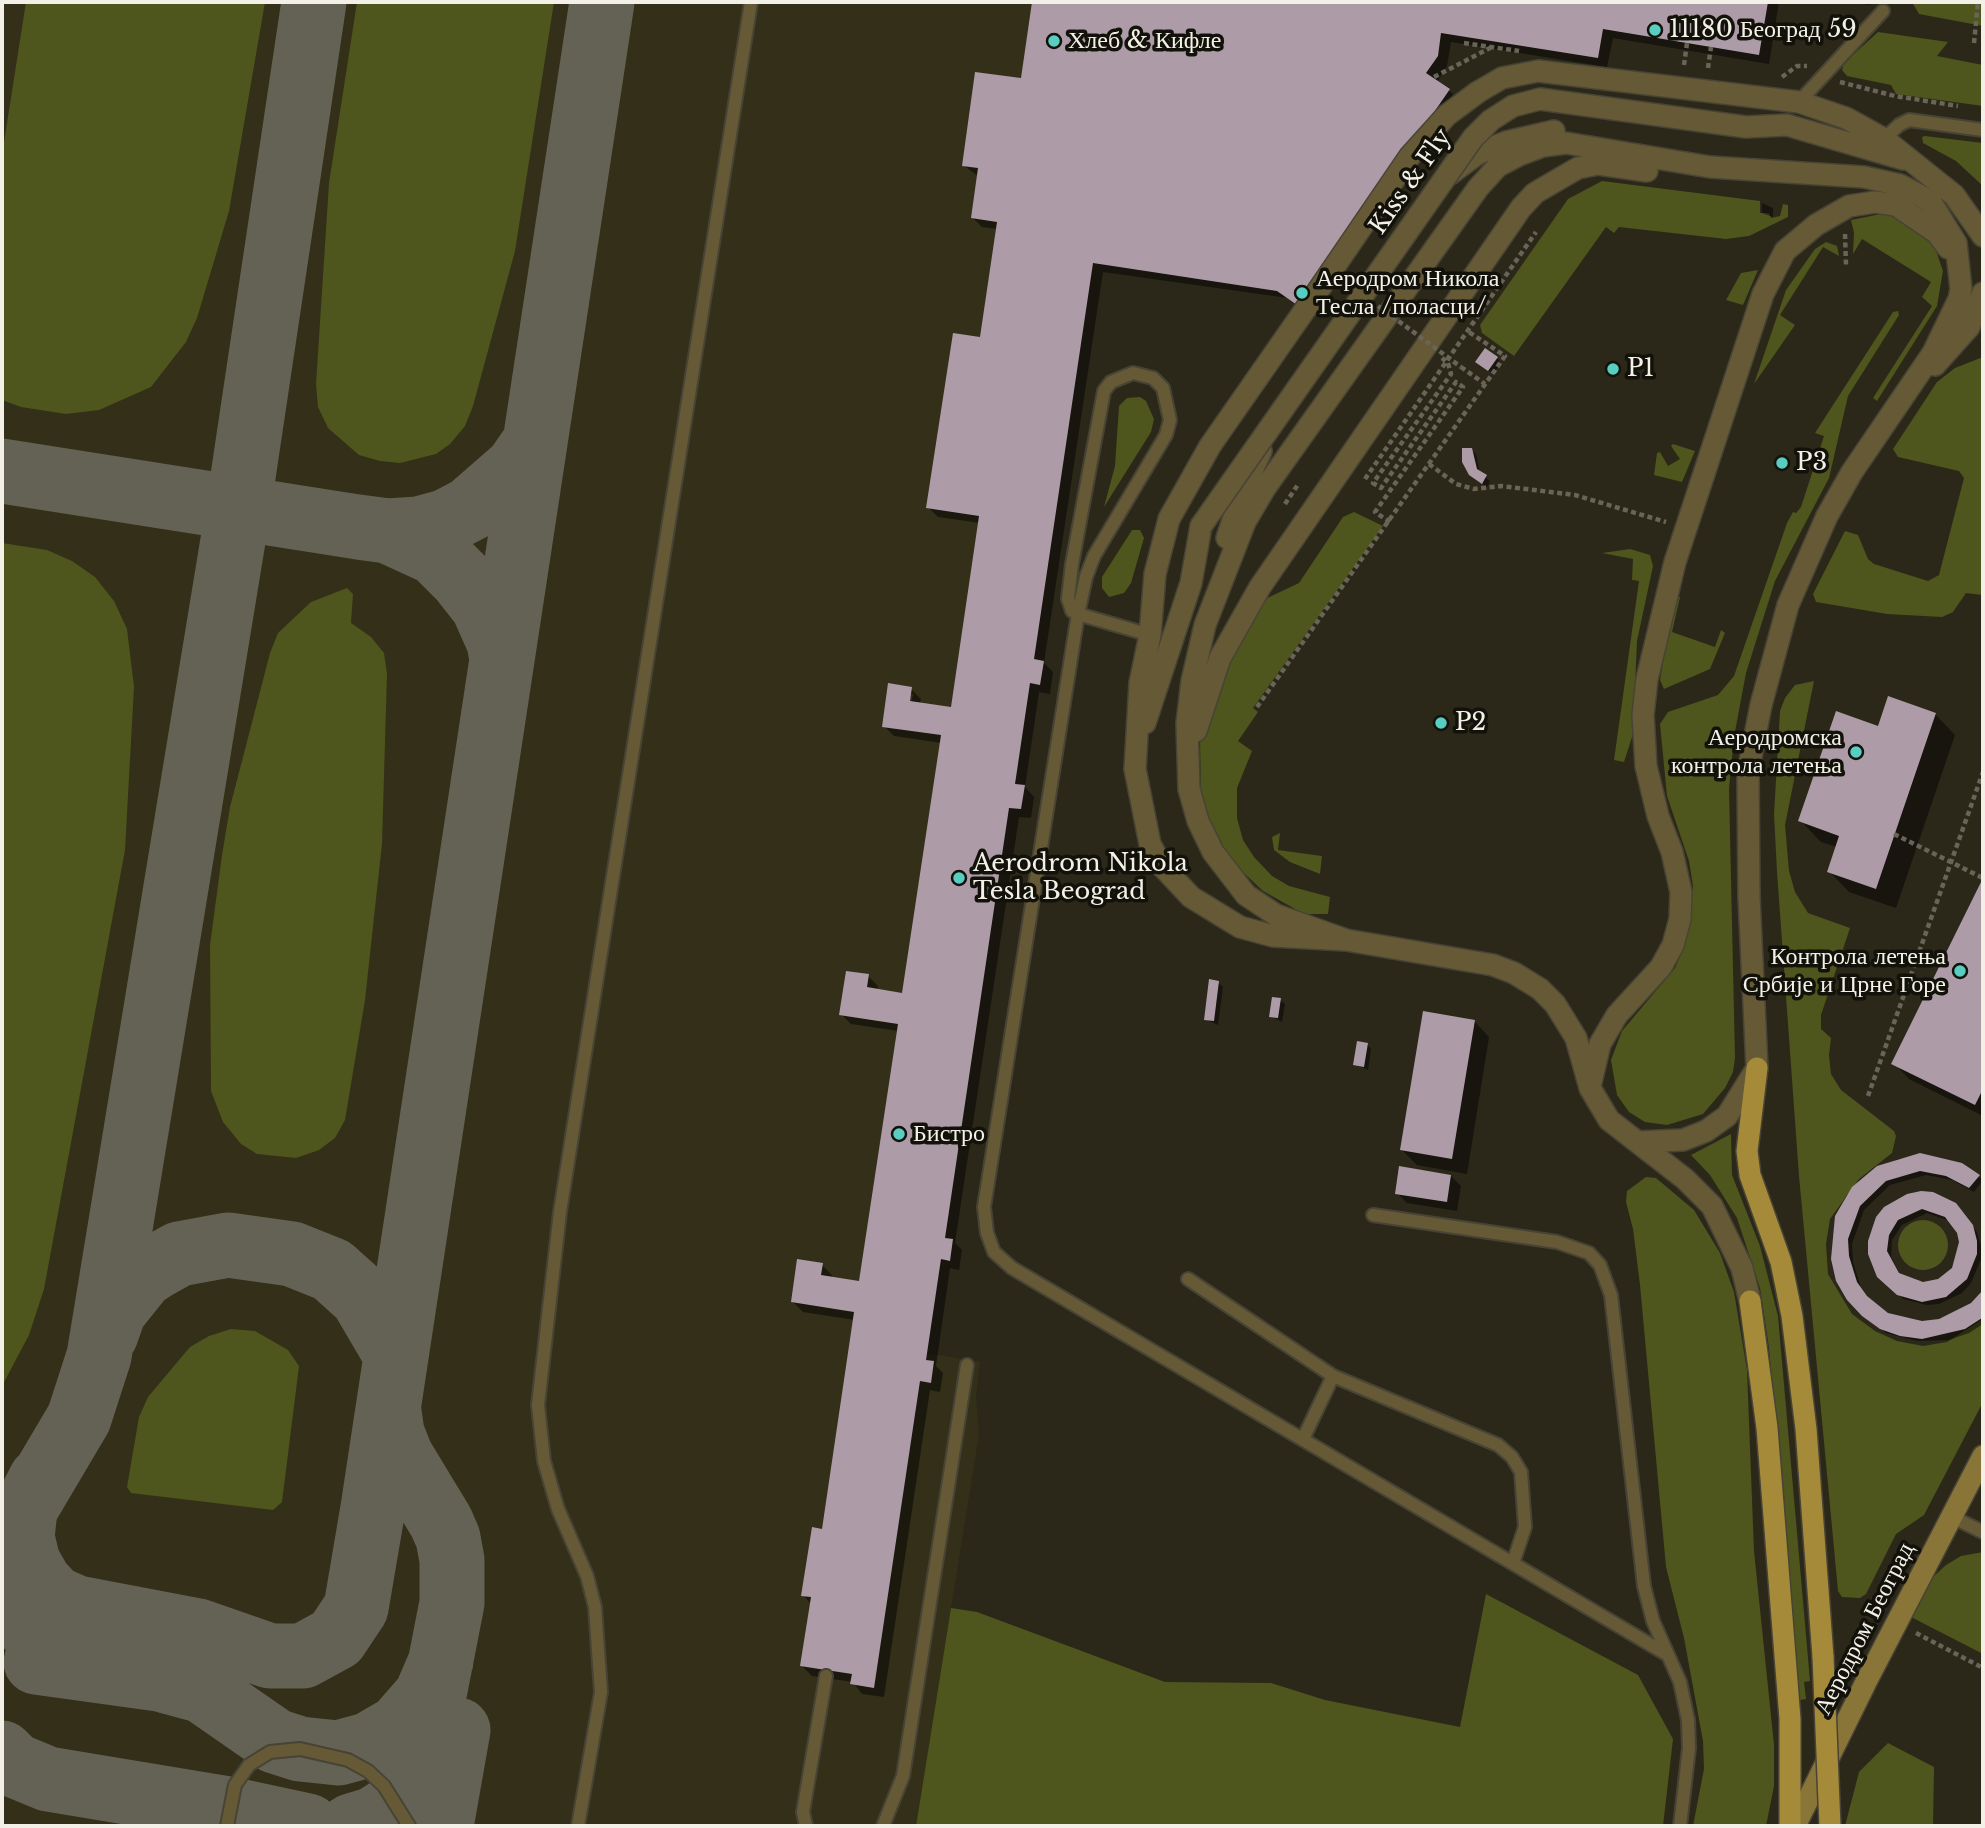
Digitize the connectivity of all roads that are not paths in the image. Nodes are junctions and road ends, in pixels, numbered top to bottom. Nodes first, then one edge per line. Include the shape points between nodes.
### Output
1 (751, 2) edge
2 (1882, 11) dead end
3 (1791, 101) junction
4 (1983, 130) edge
5 (1884, 139) junction
6 (1909, 160) junction
7 (1808, 175) junction
8 (1983, 236) edge
9 (1959, 269) junction
10 (1983, 293) edge
11 (1976, 328) edge
12 (1910, 387) junction
13 (1215, 595) junction
14 (1078, 614) junction
15 (1150, 635) junction
16 (1137, 745) junction
17 (1188, 770) junction
18 (1346, 940) junction
19 (1757, 1068) junction
20 (1590, 1088) junction
21 (1638, 1142) junction
22 (1373, 1215) dead end
23 (1188, 1279) dead end
24 (1750, 1301) joint
25 (967, 1366) dead end
26 (1333, 1376) junction
27 (1303, 1439) junction
28 (1983, 1456) edge
29 (1952, 1517) junction
30 (1983, 1532) edge
31 (1513, 1563) junction
32 (1668, 1655) junction
33 (826, 1676) dead end
34 (227, 1826) edge
35 (409, 1826) edge
36 (578, 1826) edge
37 (806, 1826) edge
38 (883, 1826) edge
39 (1680, 1826) edge
40 (1792, 1826) edge
41 (1830, 1826) edge

1 - 36 lane via 560,1212 538,1405 544,1461 595,1607 601,1692
2 - 3 lane via 1823,76
3 - 5 street via 1846,118
3 - 15 street, bridge via 1538,71 1502,78 1447,115 1410,156 1210,446 1180,525
4 - 5 lane via 1909,120
5 - 6 street
6 - 8 street via 1954,195
6 - 16 street, Kiss & Fly, bridge via 1787,125 1746,127 1539,99 1513,106 1491,120 1473,138 1202,526 1191,583
7 - 9 street via 1864,177 1910,189 1931,204 1948,226 1956,243
7 - 13 street via 1710,167 1566,144 1543,146 1498,166 1265,488 1245,522
7 - 13 street via 1758,160 1574,130 1506,142 1451,173 1411,214 1298,379 1243,489 1229,527
7 - 17 street via 1754,186 1598,164 1578,168 1535,193 1260,587 1220,658
9 - 10 street
9 - 12 street via 1959,299
9 - 20 street via 1937,233 1904,208 1886,202 1861,204 1838,210 1799,237 1785,251 1763,294 1685,530 1655,636 1643,715 1646,766 1681,892 1679,919 1673,945 1661,967 1617,1015 1600,1044
10 - 11 street
11 - 12 street
12 - 19 street via 1852,472 1797,579 1760,705 1748,772
13 - 17 street via 1192,681
14 - 14 lane via 1094,556 1166,435 1168,402 1153,378 1123,374 1104,391 1072,564 1068,599
14 - 15 lane
14 - 27 lane via 984,1207 987,1233 994,1252 1013,1268
15 - 16 street via 1140,683
16 - 18 street via 1138,795 1150,844 1162,866 1191,898 1240,927 1273,936
17 - 18 street via 1198,821 1229,876 1246,895 1276,915
18 - 20 street via 1493,964 1514,973 1540,989 1567,1021
19 - 21 street via 1727,1116 1706,1130 1683,1140
19 - 41 main road, bridge via 1747,1151 1750,1175 1781,1262 1806,1429
20 - 21 street via 1609,1120
21 - 24 street via 1712,1206 1742,1268
22 - 32 lane via 1557,1242 1589,1253 1600,1265 1611,1295 1644,1586
23 - 26 lane
24 - 40 main road via 1768,1428 1790,1719
25 - 38 lane via 903,1776
26 - 27 lane
26 - 31 lane via 1498,1445 1512,1457 1521,1472 1525,1527
27 - 31 lane
28 - 29 street, Аеродром Београд
29 - 30 lane
29 - 40 street, Аеродром Београд
31 - 32 lane
32 - 39 lane via 1680,1682 1688,1720
33 - 37 lane via 803,1812
34 - 35 lane via 235,1785 249,1765 270,1752 300,1749 348,1760 368,1771

